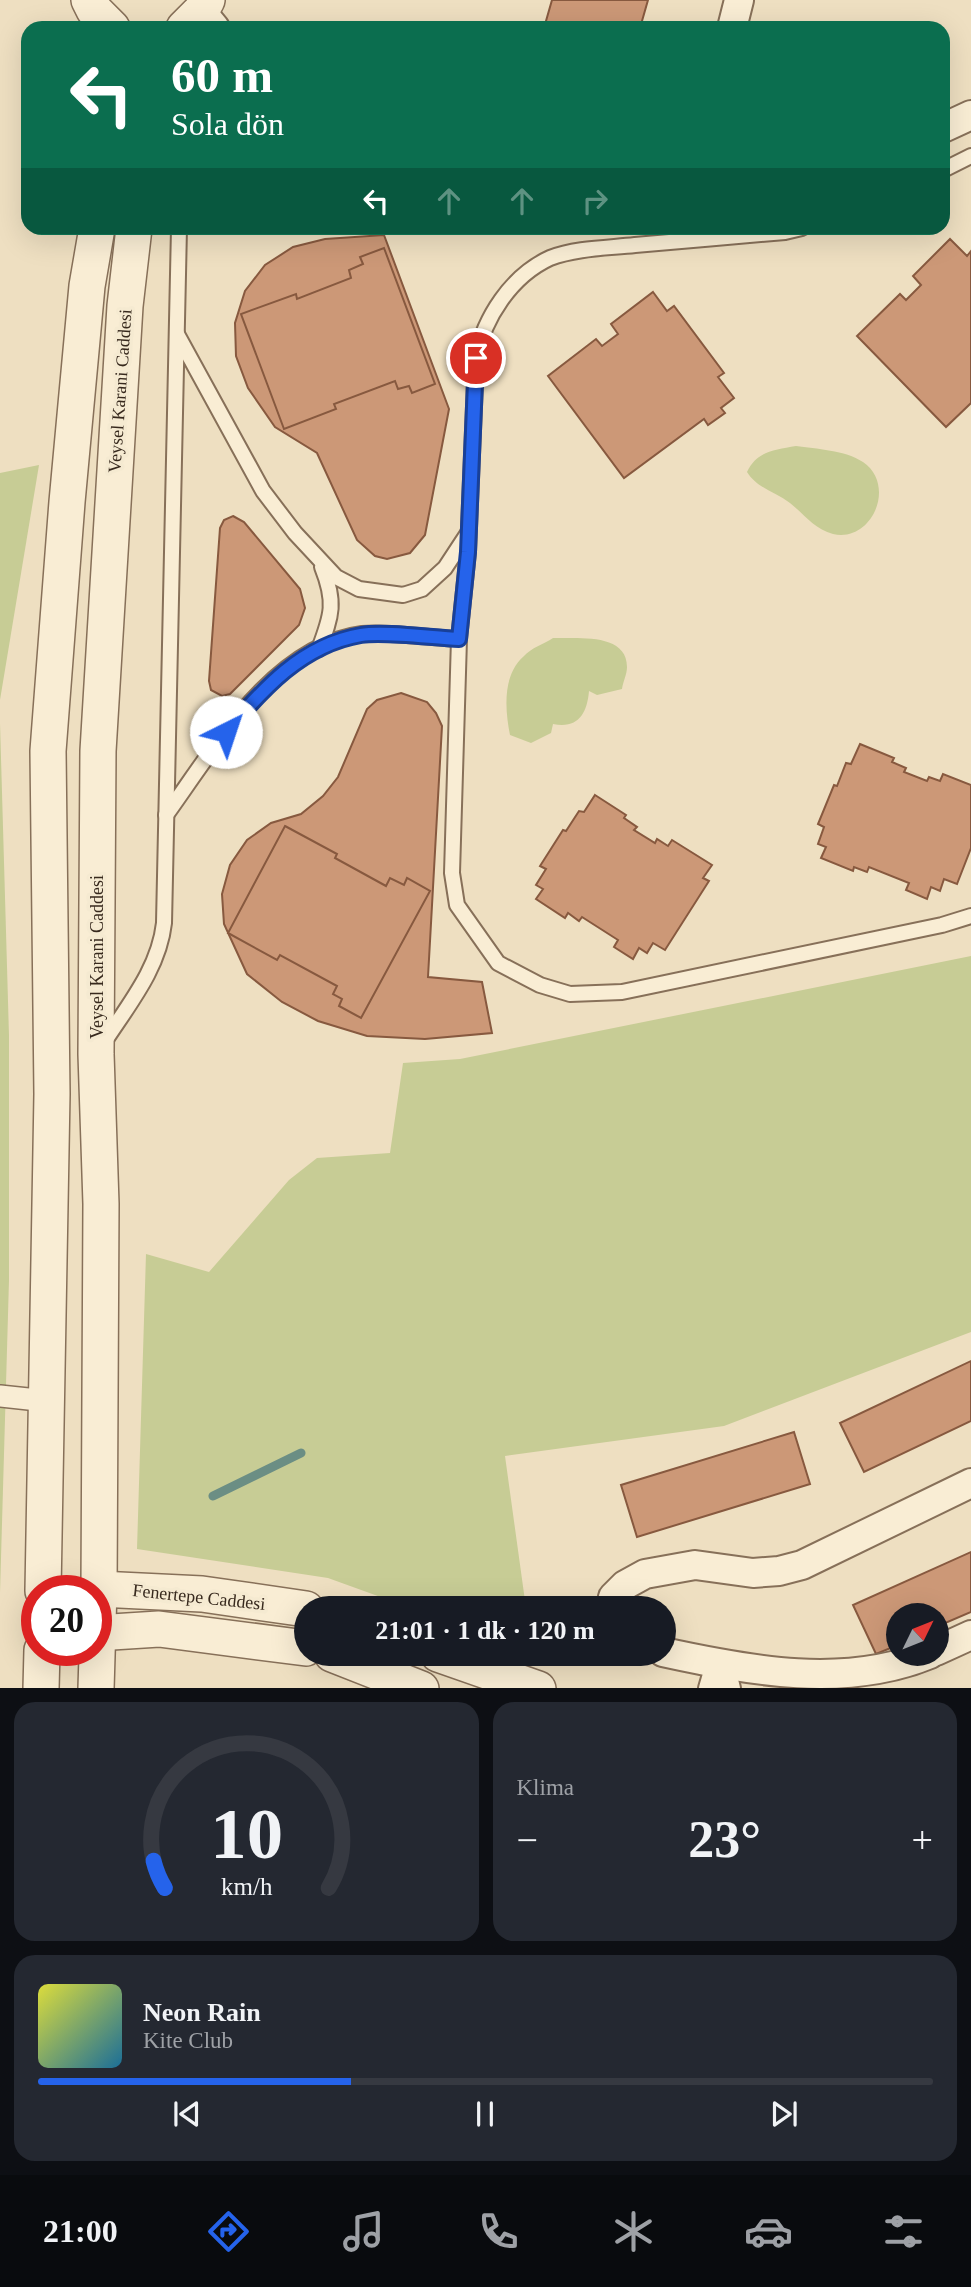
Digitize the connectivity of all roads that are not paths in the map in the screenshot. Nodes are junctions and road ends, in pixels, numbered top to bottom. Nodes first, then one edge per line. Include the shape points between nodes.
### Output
1 (739, 0) edge
2 (734, 21) edge
3 (971, 115) edge
4 (950, 125) edge
5 (971, 156) edge
6 (950, 166) edge
7 (96, 235) edge
8 (133, 235) edge
9 (179, 235) edge
10 (752, 235) edge
11 (176, 333) junction
12 (468, 531) junction
13 (318, 557) junction
14 (459, 639) junction
15 (319, 649) junction
16 (166, 815) junction
17 (971, 916) edge
18 (96, 1054) junction
19 (0, 1396) edge
20 (47, 1401) junction
21 (971, 1483) edge
22 (43, 1575) edge
23 (96, 1575) edge
24 (112, 1591) edge
25 (614, 1596) edge
26 (294, 1607) edge
27 (112, 1632) edge
28 (971, 1635) edge
29 (949, 1645) edge
30 (294, 1646) edge
31 (676, 1659) edge
32 (41, 1666) edge
33 (96, 1666) edge
34 (363, 1666) edge
35 (472, 1666) edge
36 (897, 1666) edge
37 (720, 1681) edge
38 (41, 1688) edge
39 (96, 1688) edge
40 (418, 1688) edge
41 (535, 1688) edge

1 - 2 street
3 - 4 street
5 - 6 lane
7 - 20 street via 68,488 48,751 52,1094
8 - 18 street, Veysel Karani Caddesi via 98,751
9 - 11 lane
10 - 12 lane via 589,250 552,258 531,269 510,289 481,333 476,358
11 - 13 lane via 263,491
11 - 16 lane
12 - 13 lane via 446,568 422,589 403,595 359,589 336,577
12 - 14 lane
13 - 15 lane via 332,593 329,624
14 - 15 lane via 362,634
14 - 17 lane via 452,873 457,905 498,963 521,976 570,994 622,992
15 - 16 lane via 259,694
16 - 18 lane via 162,943 152,968
18 - 23 street, Veysel Karani Caddesi via 101,1204
19 - 20 street
20 - 22 street
21 - 25 street via 802,1565 753,1573 695,1565 645,1574
24 - 26 street, Fenertepe Caddesi via 202,1594
27 - 30 street, Fenertepe Caddesi via 159,1629
28 - 29 street
31 - 37 street
32 - 38 street
33 - 39 street, Veysel Karani Caddesi
34 - 40 street
35 - 41 street
36 - 37 street via 853,1675

